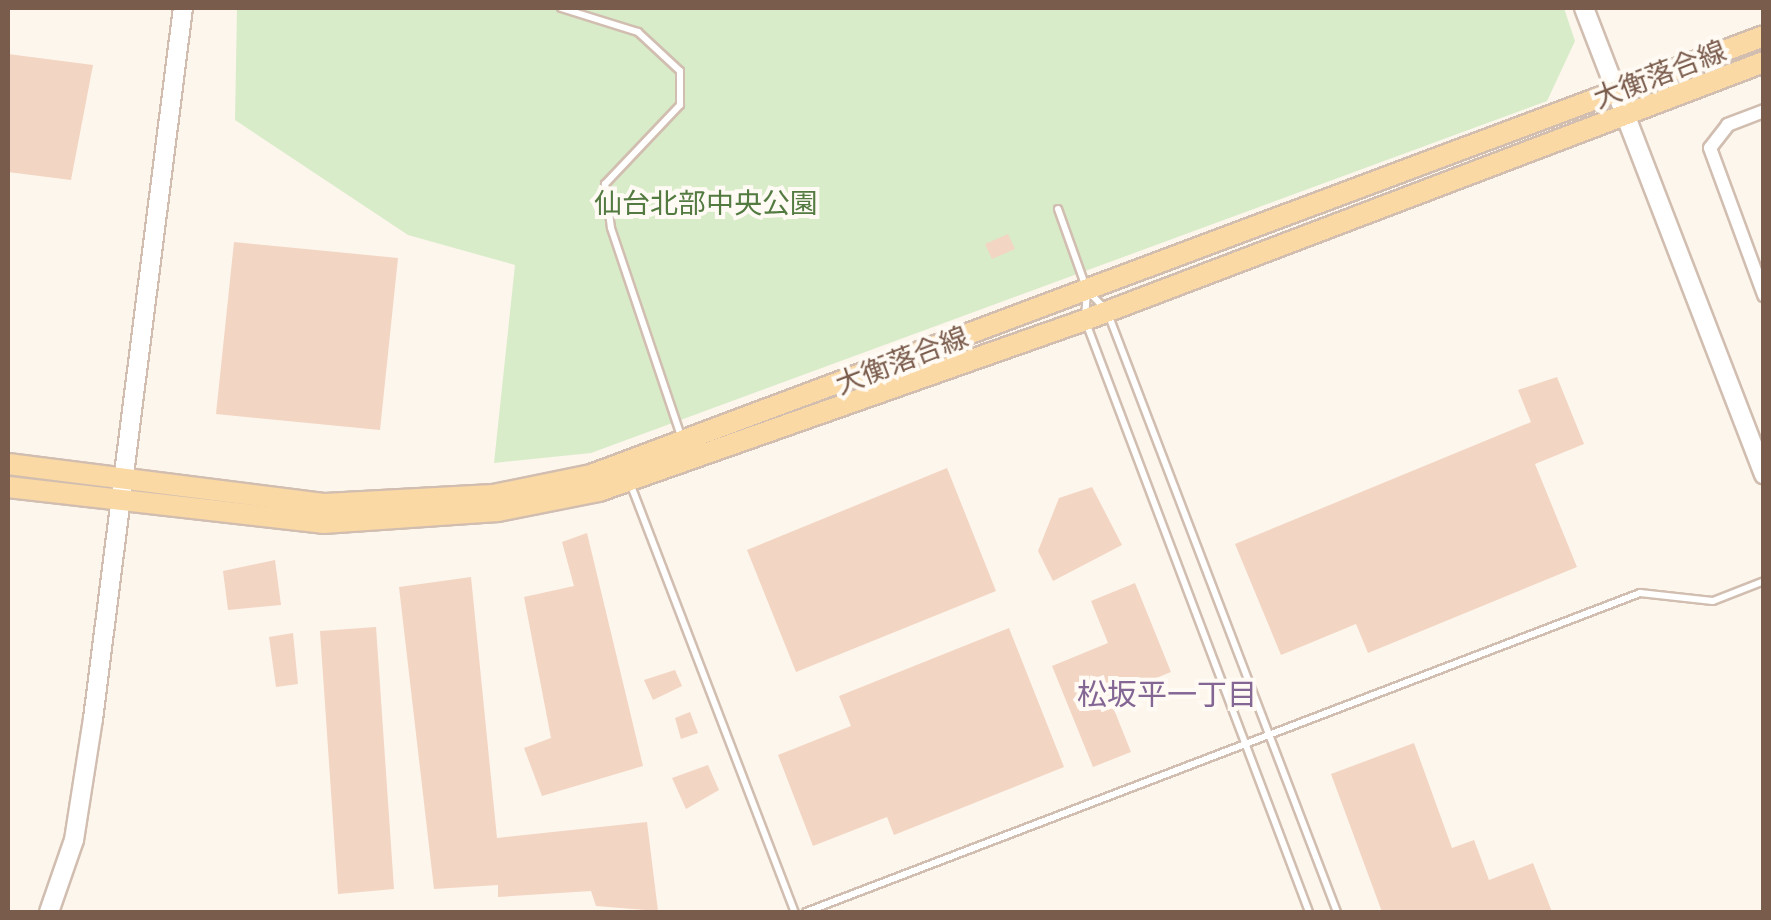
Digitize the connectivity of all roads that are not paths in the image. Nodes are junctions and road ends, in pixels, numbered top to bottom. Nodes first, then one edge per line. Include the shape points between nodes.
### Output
1 (183, 8) edge
2 (561, 8) edge
3 (1584, 8) edge
4 (1764, 36) edge
5 (1764, 62) edge
6 (1615, 92) junction
7 (1764, 111) edge
8 (1625, 117) junction
9 (1058, 209) dead end
10 (1087, 290) junction
11 (1764, 295) edge
12 (1107, 311) junction
13 (1086, 320) junction
14 (684, 444) junction
15 (8, 464) edge
16 (1764, 474) edge
17 (123, 477) junction
18 (630, 482) junction
19 (8, 487) edge
20 (120, 501) junction
21 (1764, 580) edge
22 (1270, 738) junction
23 (1247, 747) junction
24 (49, 912) edge
25 (795, 912) edge
26 (806, 912) edge
27 (1309, 912) edge
28 (1338, 912) edge

1 - 17 street
2 - 14 lane via 638,32 680,70 680,105 605,184 610,228
3 - 6 street
4 - 6 main road, 大衡落合線
5 - 8 main road, 大衡落合線
6 - 8 street
6 - 10 main road, 大衡落合線
7 - 11 street via 1728,125 1710,148
8 - 12 main road, 大衡落合線
8 - 16 street
9 - 10 lane
10 - 12 lane
10 - 13 lane
10 - 14 main road, 大衡落合線
12 - 13 main road, 大衡落合線
12 - 22 lane
13 - 18 main road, 大衡落合線
13 - 23 lane
14 - 17 main road, 大衡落合線 via 591,475 409,503 325,504
15 - 17 main road, 大衡落合線
17 - 20 street
18 - 20 main road, 大衡落合線 via 498,511 322,523
18 - 25 lane
19 - 20 main road, 大衡落合線
20 - 24 street via 74,840
21 - 22 lane via 1714,601 1640,593
22 - 23 lane
22 - 28 lane
23 - 26 lane
23 - 27 lane

